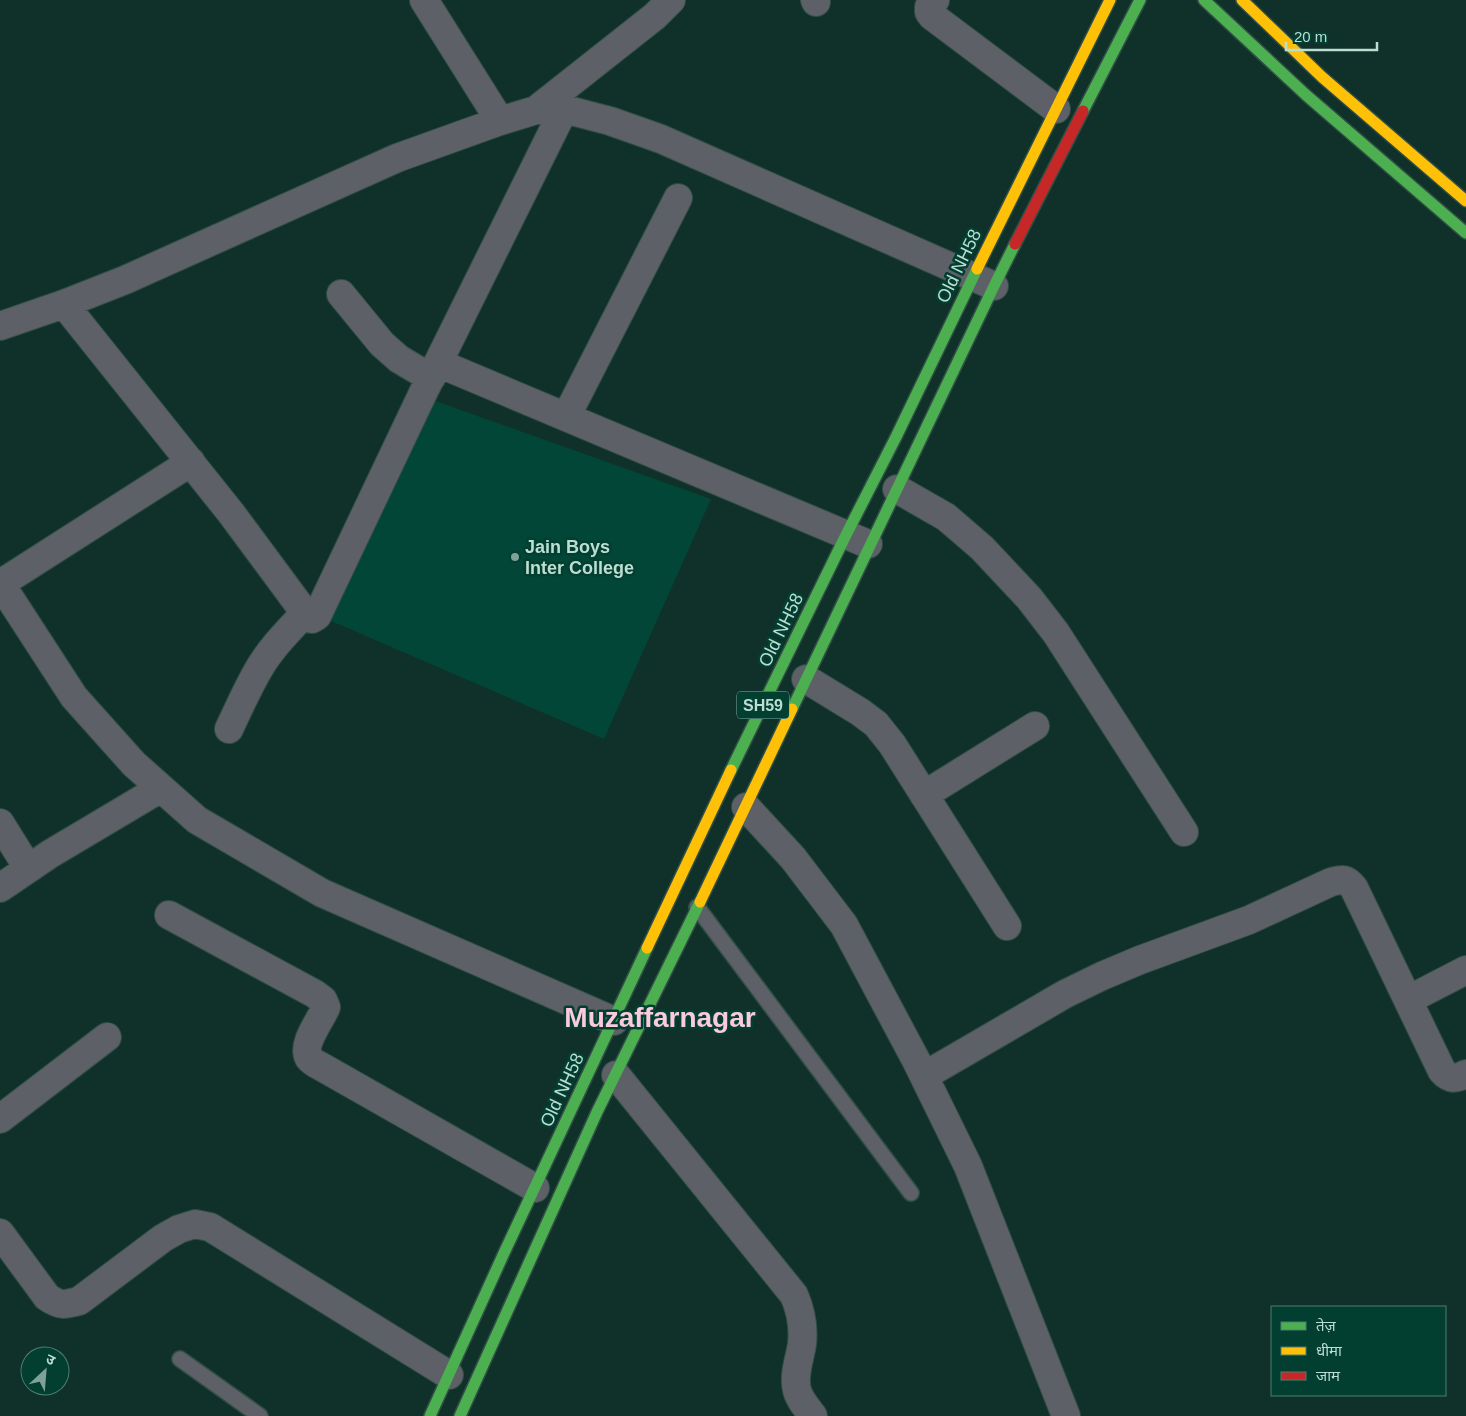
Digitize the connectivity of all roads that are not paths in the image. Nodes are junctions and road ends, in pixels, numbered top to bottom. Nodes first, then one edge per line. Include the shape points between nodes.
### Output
1 (424, 0) edge
2 (671, 0) edge
3 (935, 0) edge
4 (1110, 0) edge
5 (1140, 0) edge
6 (1204, 0) edge
7 (1242, 0) edge
8 (564, 109) junction
9 (1056, 109) junction
10 (536, 110) junction
11 (500, 121) junction
12 (678, 198) dead end
13 (1466, 201) edge
14 (1466, 233) edge
15 (984, 281) junction
16 (341, 294) dead end
17 (64, 304) junction
18 (0, 326) edge
19 (434, 370) junction
20 (566, 417) junction
21 (191, 462) junction
22 (897, 488) junction
23 (858, 540) junction
24 (0, 584) edge
25 (305, 614) junction
26 (806, 679) junction
27 (1035, 726) dead end
28 (229, 729) dead end
29 (161, 788) junction
30 (924, 795) junction
31 (746, 807) junction
32 (0, 823) edge
33 (1184, 832) dead end
34 (28, 868) junction
35 (0, 888) edge
36 (697, 907) junction
37 (169, 916) dead end
38 (1007, 926) dead end
39 (1466, 970) edge
40 (1408, 1000) junction
41 (614, 1021) junction
42 (108, 1037) dead end
43 (1466, 1074) edge
44 (616, 1075) junction
45 (924, 1076) junction
46 (0, 1119) edge
47 (535, 1188) junction
48 (911, 1193) dead end
49 (0, 1232) edge
50 (517, 1258) junction
51 (180, 1359) dead end
52 (449, 1375) junction
53 (438, 1412) edge
54 (260, 1416) edge
55 (460, 1416) edge
56 (813, 1416) edge
57 (1066, 1416) edge

1 - 11 street
2 - 10 street
3 - 9 street via 929,7 932,16
4 - 9 main road, Old NH58 / SH59
5 - 15 main road, Old NH58 / SH59
6 - 14 main road via 1306,95
7 - 13 main road via 1322,77
8 - 10 street
8 - 15 street via 661,139
8 - 19 street
9 - 15 main road, Old NH58 / SH59
10 - 11 street
11 - 17 street via 397,158 125,280
12 - 20 street
15 - 22 main road, Old NH58 / SH59
15 - 23 main road, Old NH58 / SH59 via 896,437
16 - 19 street via 382,344 399,359
17 - 18 street
17 - 21 street
19 - 20 street
19 - 25 street via 317,616 312,619
20 - 23 street
21 - 24 street
21 - 25 street
22 - 23 main road, Old NH58 / SH59
22 - 33 street via 946,517 982,548 1029,598 1056,633
23 - 26 main road, Old NH58 / SH59
23 - 41 main road, Old NH58 / SH59 via 720,793
24 - 29 street via 74,697 134,764
25 - 28 street via 260,666
26 - 30 street via 876,724
26 - 31 main road, Old NH58 / SH59
27 - 30 street
29 - 34 street
29 - 41 street via 197,820 322,893
30 - 38 street
31 - 36 main road, Old NH58 / SH59
31 - 45 street via 792,858 844,925
32 - 34 street
34 - 35 street
36 - 44 main road, Old NH58 / SH59
36 - 48 lane
37 - 47 street via 323,1000 326,1007 306,1050 310,1059 322,1068
39 - 40 street
40 - 43 street via 1442,1071 1454,1078
40 - 45 street via 1354,888 1341,880 1249,920 1102,976
41 - 47 main road, Old NH58 / SH59
42 - 46 street
44 - 50 main road, Old NH58 / SH59
44 - 56 street via 794,1295 803,1329 797,1390
45 - 57 street via 968,1166
47 - 50 main road, Old NH58 / SH59
49 - 52 street via 47,1297 64,1305 79,1301 179,1229 195,1224 210,1227
50 - 52 main road, Old NH58 / SH59
50 - 55 main road, Old NH58 / SH59
51 - 54 lane
52 - 53 main road, Old NH58 / SH59

